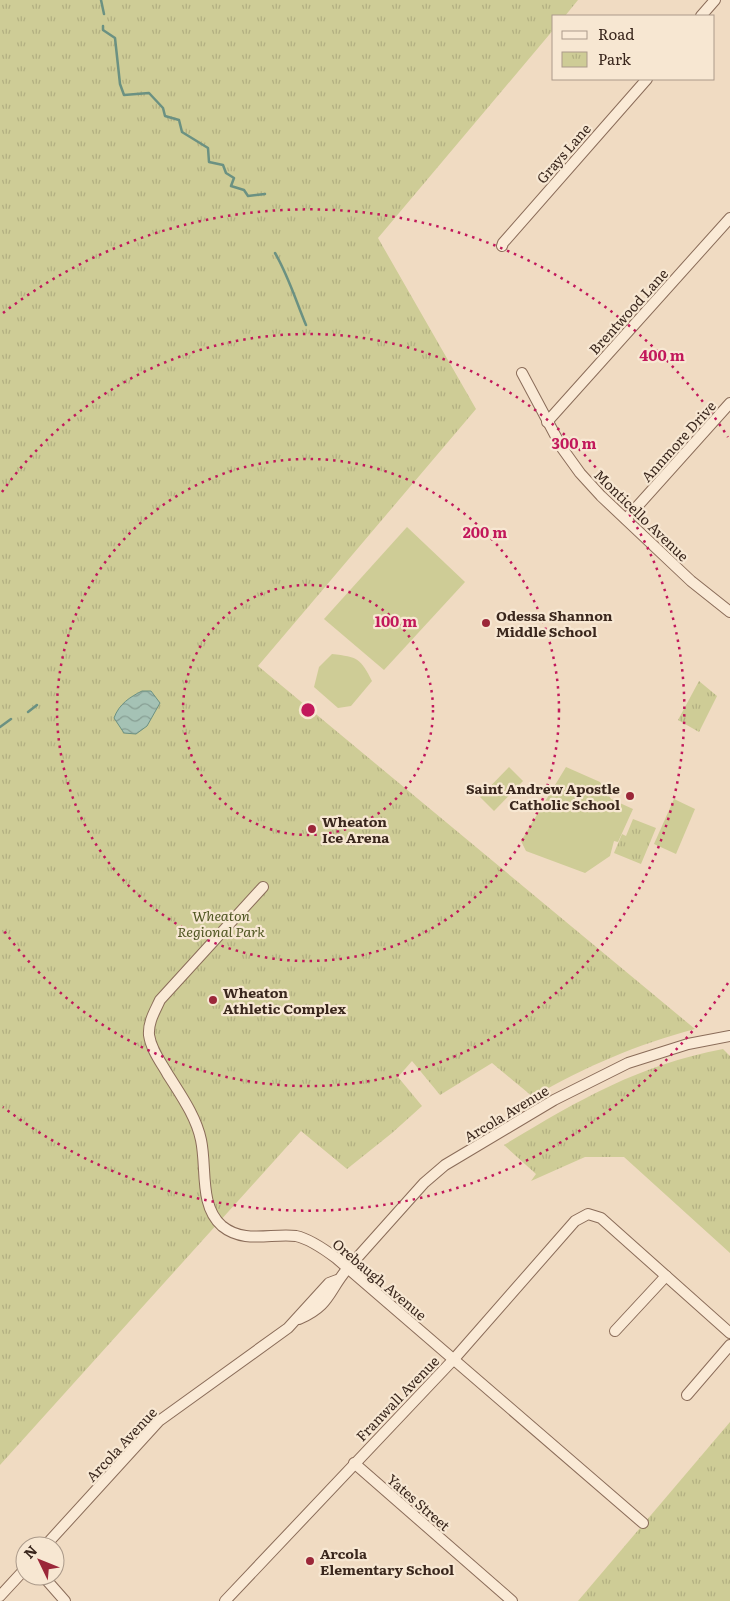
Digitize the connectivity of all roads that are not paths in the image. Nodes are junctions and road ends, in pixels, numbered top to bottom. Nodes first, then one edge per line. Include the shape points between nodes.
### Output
1 (715, 0) edge
2 (702, 15) edge
3 (646, 80) edge
4 (730, 218) edge
5 (502, 246) dead end
6 (522, 373) dead end
7 (730, 403) edge
8 (547, 422) junction
9 (626, 519) junction
10 (730, 611) edge
11 (263, 887) dead end
12 (730, 1036) edge
13 (348, 1268) junction
14 (666, 1276) junction
15 (615, 1331) dead end
16 (730, 1333) edge
17 (730, 1346) edge
18 (454, 1359) junction
19 (687, 1394) dead end
20 (354, 1463) junction
21 (642, 1523) dead end
22 (54, 1536) edge
23 (15, 1580) edge
24 (52, 1586) edge
25 (0, 1596) edge
26 (65, 1601) edge
27 (225, 1601) edge
28 (512, 1601) edge

1 - 2 street
3 - 5 street, Grays Lane
4 - 8 street, Brentwood Lane
6 - 8 street, Monticello Avenue
7 - 9 street, Annmore Drive
8 - 9 street, Monticello Avenue via 580,473
9 - 10 street, Monticello Avenue via 690,581
11 - 13 street, Orebaugh Avenue via 160,1000 151,1017 149,1035 157,1057 192,1115 201,1140 206,1195 213,1217 234,1233 250,1237 296,1236 318,1245
12 - 13 street, Arcola Avenue via 688,1044 628,1063 554,1100 457,1158 424,1182
13 - 18 street, Orebaugh Avenue
13 - 22 street, Arcola Avenue via 338,1280 329,1283 299,1319 159,1420
14 - 15 street
14 - 16 street
14 - 18 street, Franwall Avenue via 600,1218 588,1214 575,1221
17 - 19 street
18 - 20 street, Franwall Avenue
18 - 21 street, Orebaugh Avenue
20 - 27 street, Franwall Avenue
20 - 28 street, Yates Street
23 - 25 street
24 - 26 street

